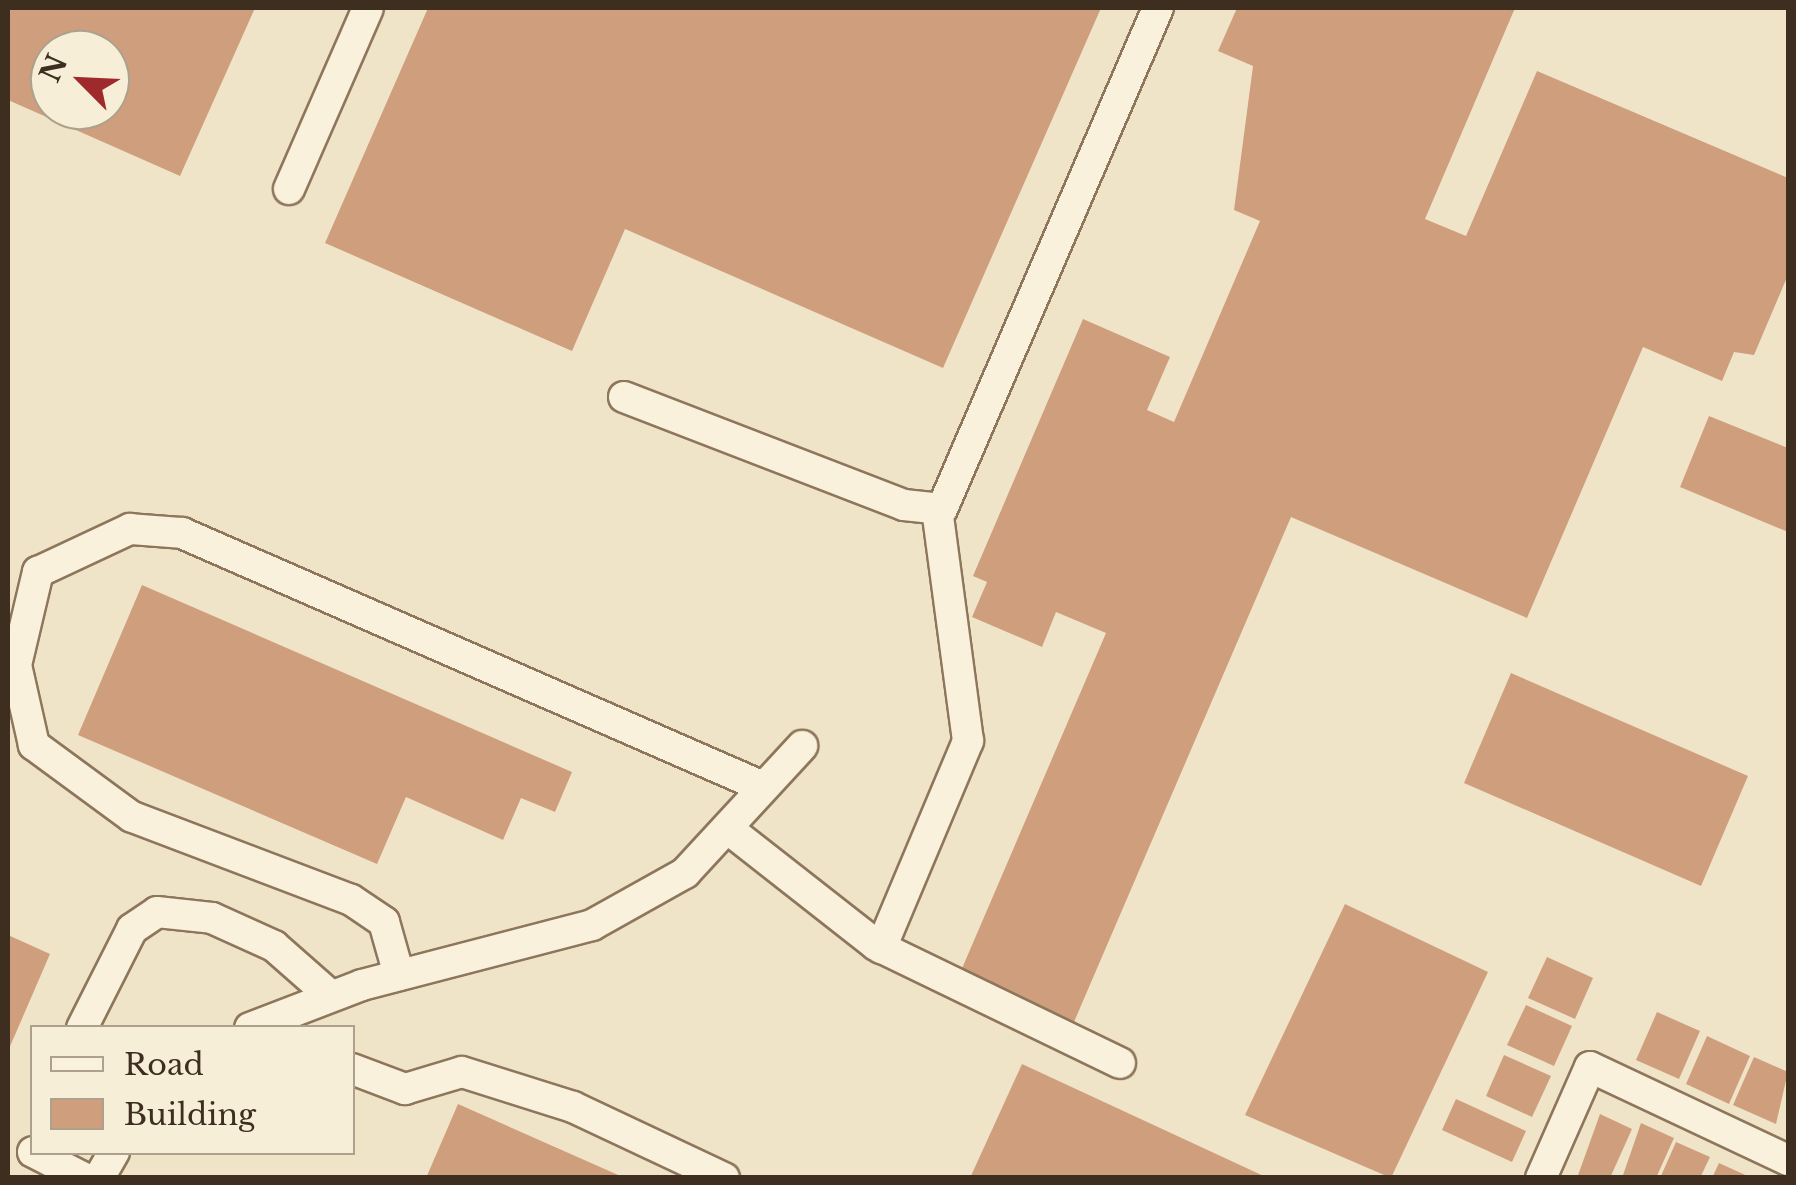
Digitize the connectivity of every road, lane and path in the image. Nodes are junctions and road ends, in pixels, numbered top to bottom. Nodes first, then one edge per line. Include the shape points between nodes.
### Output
1 (368, 8) edge
2 (1158, 8) edge
3 (289, 189) dead end
4 (624, 397) dead end
5 (937, 508) junction
6 (802, 746) dead end
7 (764, 787) junction
8 (727, 828) junction
9 (881, 948) junction
10 (399, 976) junction
11 (330, 996) junction
12 (84, 1025) edge
13 (259, 1025) edge
14 (1120, 1063) dead end
15 (355, 1070) edge
16 (41, 1155) edge
17 (112, 1155) edge
18 (1788, 1160) edge
19 (84, 1178) edge
20 (100, 1178) edge
21 (724, 1178) edge
22 (1541, 1178) edge

1 - 3 street
2 - 5 street
4 - 5 street via 904,505
5 - 9 street via 968,741
6 - 7 street
7 - 8 street
7 - 10 street via 182,533 130,529 38,572 16,665 34,745 132,818 352,900 384,922
8 - 9 street
8 - 10 street via 685,873 592,925
9 - 14 street
10 - 11 street
11 - 12 street via 274,946 212,918 157,912 132,928
11 - 13 street
15 - 21 street via 405,1089 462,1072 573,1107
16 - 19 street
17 - 20 street
18 - 22 street via 1590,1067

